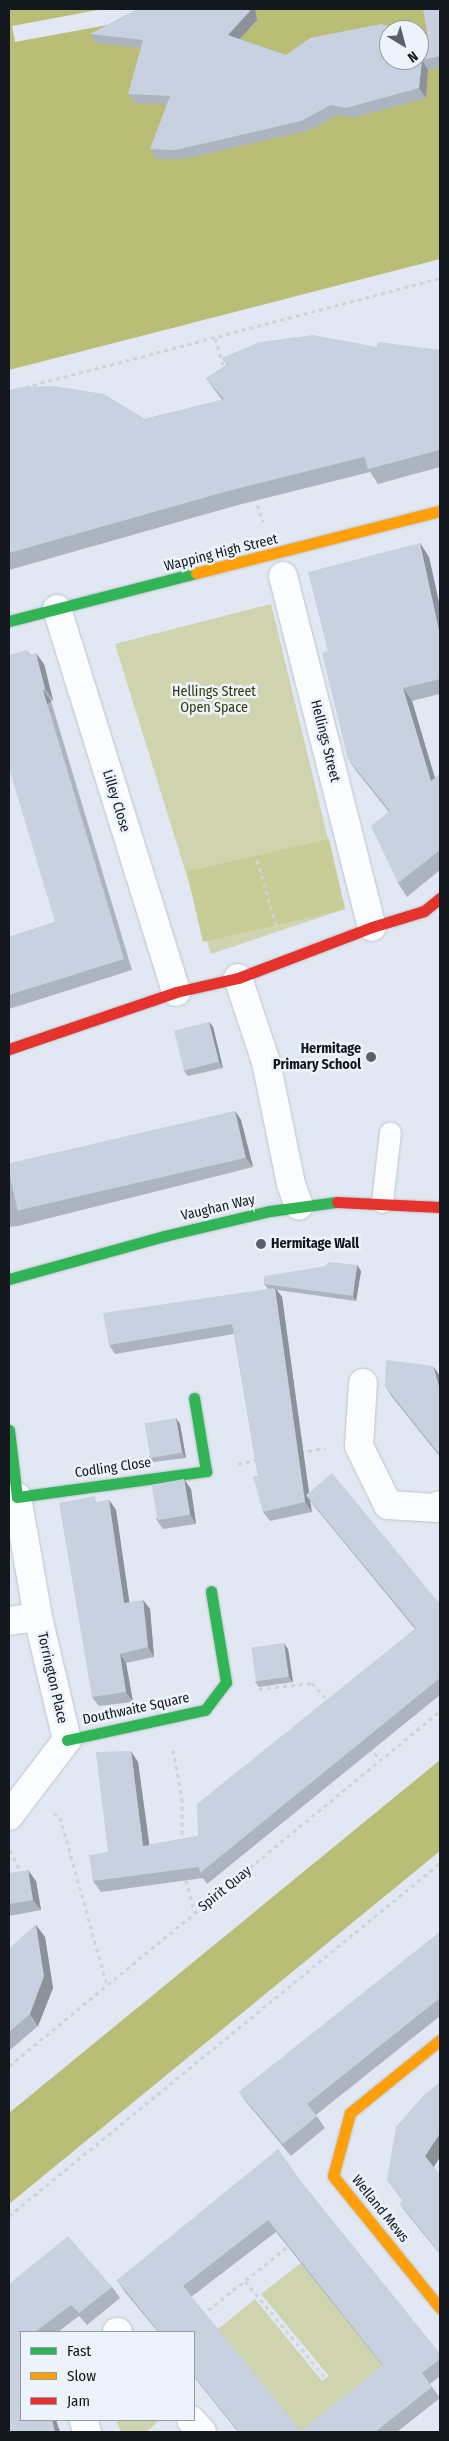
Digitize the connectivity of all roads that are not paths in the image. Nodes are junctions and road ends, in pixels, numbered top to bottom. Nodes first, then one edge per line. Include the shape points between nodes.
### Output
1 (440, 511) edge
2 (280, 565) junction
3 (57, 609) junction
4 (9, 621) edge
5 (440, 898) edge
6 (372, 927) junction
7 (238, 978) junction
8 (176, 992) junction
9 (9, 1049) edge
10 (390, 1132) dead end
11 (382, 1202) junction
12 (299, 1206) junction
13 (440, 1207) edge
14 (9, 1279) edge
15 (363, 1383) dead end
16 (194, 1398) dead end
17 (9, 1430) edge
18 (11, 1469) edge
19 (17, 1497) junction
20 (440, 1505) edge
21 (211, 1591) dead end
22 (38, 1617) junction
23 (9, 1621) edge
24 (67, 1740) junction
25 (9, 1816) edge
26 (440, 2040) edge
27 (440, 2308) edge
28 (192, 2421) edge
29 (202, 2432) edge

1 - 2 street, Wapping High Street
2 - 3 street, Wapping High Street
2 - 6 street, Hellings Street
3 - 4 street, Wapping High Street
3 - 8 street, Lilley Close
5 - 6 street via 424,911
6 - 7 street
7 - 8 street
7 - 12 street via 266,1062 291,1184
8 - 9 street
10 - 11 lane
11 - 12 street, Vaughan Way
11 - 13 street, Vaughan Way
12 - 14 street, Vaughan Way via 239,1217
15 - 20 street via 359,1446 388,1505 437,1508
16 - 19 street, Codling Close via 206,1471
17 - 18 street
18 - 19 street
19 - 22 street, Torrington Place
21 - 24 street, Douthwaite Square via 226,1682 205,1710
22 - 23 street, Torrington Place
22 - 24 street, Torrington Place
24 - 25 street
26 - 27 street, Welland Mews via 350,2113 333,2176
28 - 29 street

